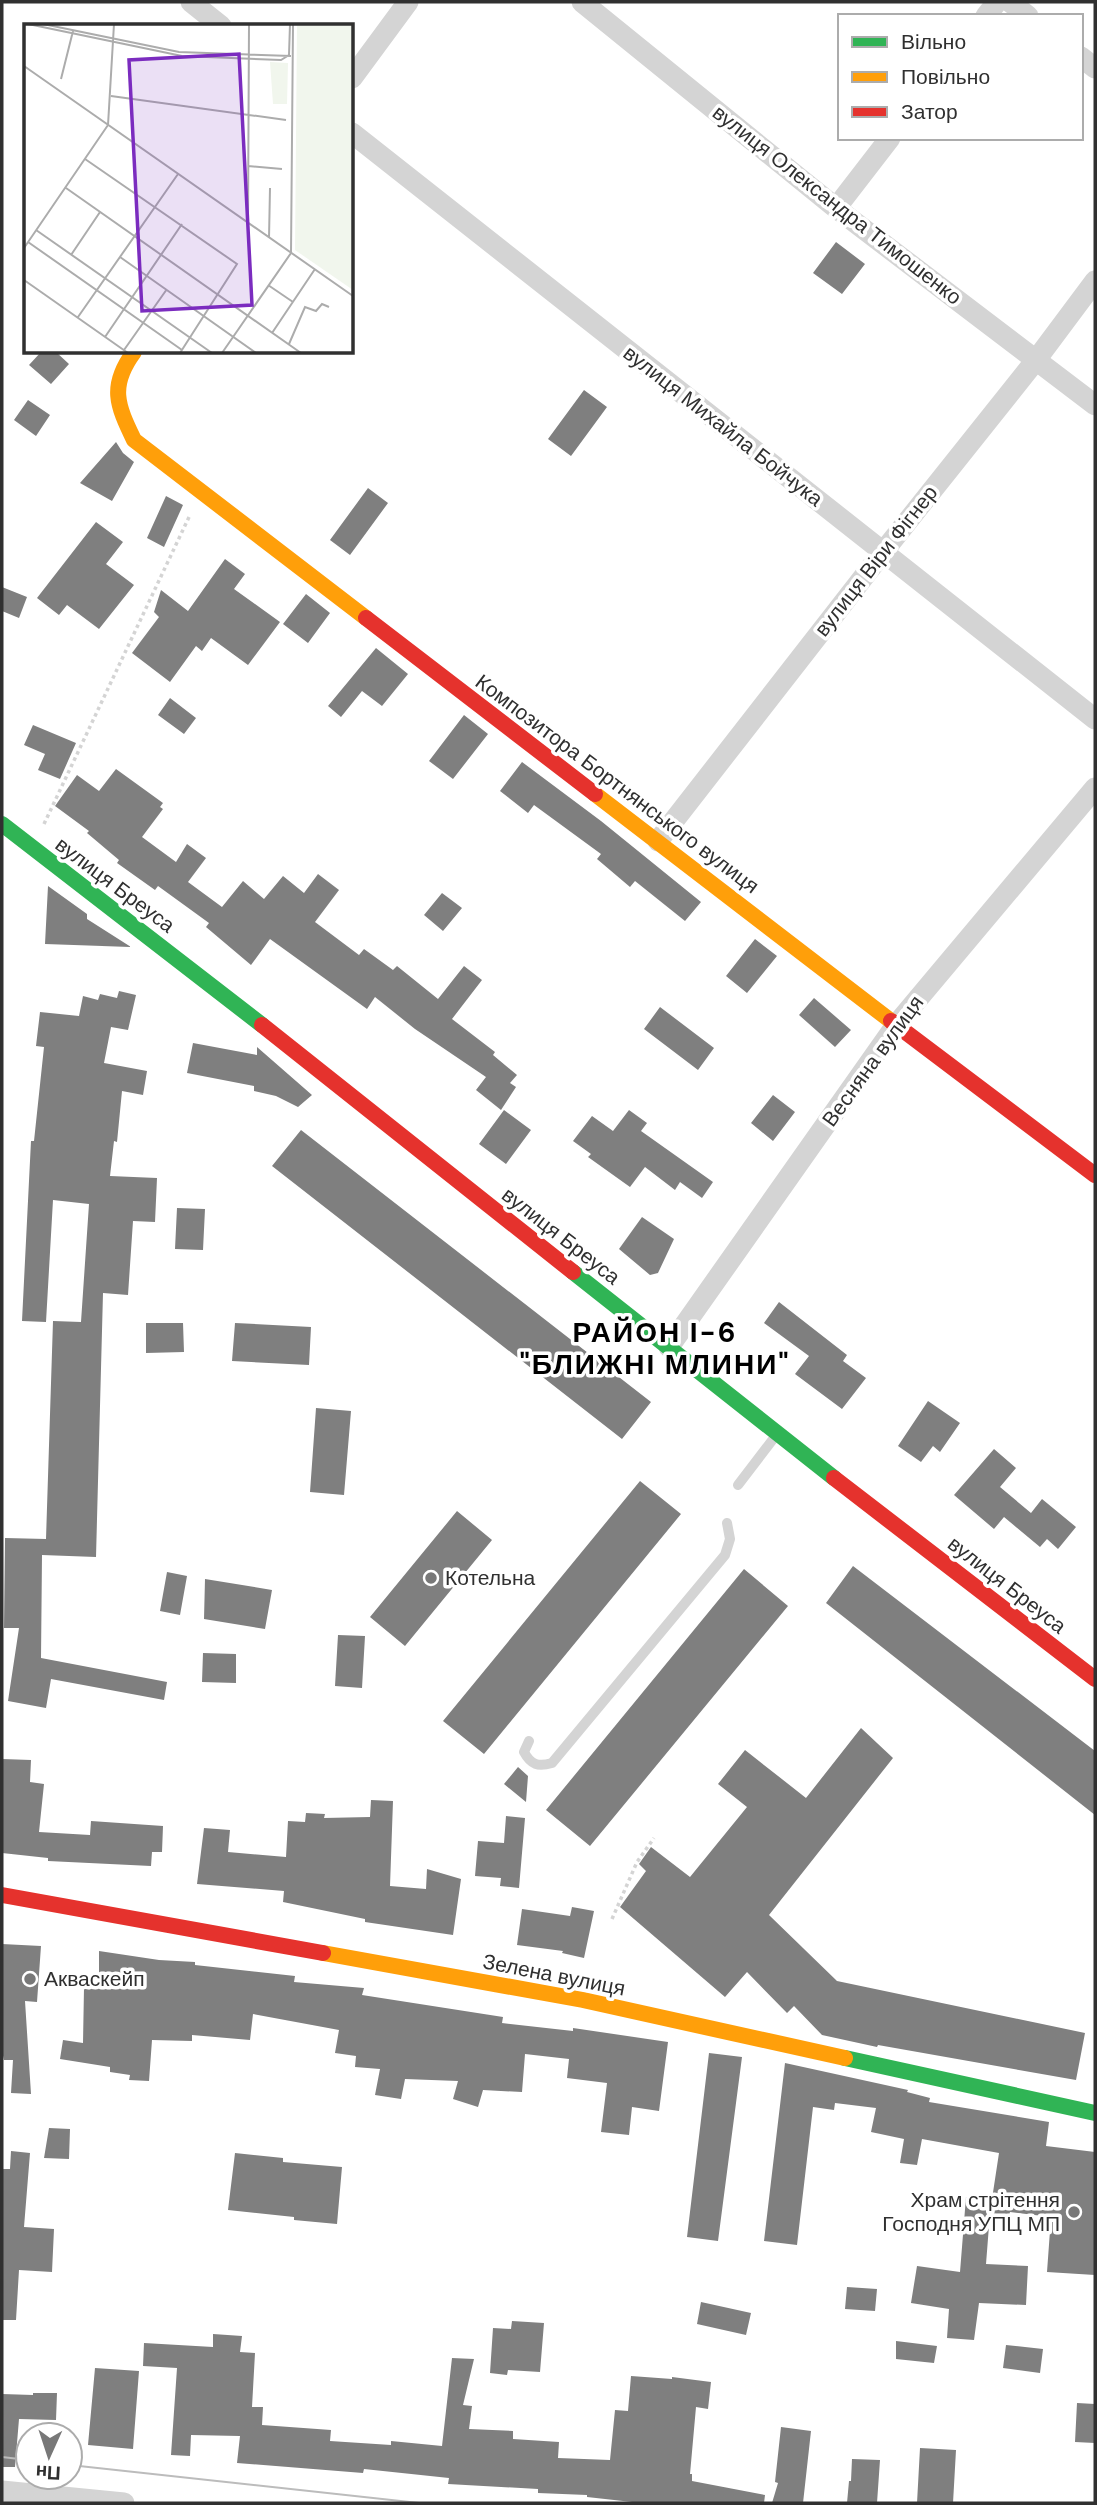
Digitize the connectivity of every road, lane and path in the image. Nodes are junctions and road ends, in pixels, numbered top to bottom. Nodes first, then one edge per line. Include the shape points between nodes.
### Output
1 (191, 2) edge
2 (408, 2) edge
3 (582, 2) edge
4 (1010, 2) edge
5 (1025, 14) edge
6 (218, 24) edge
7 (354, 75) edge
8 (354, 135) edge
9 (888, 140) edge
10 (836, 208) junction
11 (1095, 281) edge
12 (132, 354) edge
13 (1036, 360) junction
14 (1095, 405) edge
15 (201, 492) junction
16 (883, 552) junction
17 (1095, 719) edge
18 (1095, 788) edge
19 (2, 824) edge
20 (658, 841) junction
21 (32, 848) junction
22 (896, 1025) junction
23 (1095, 1175) edge
24 (669, 1347) junction
25 (776, 1434) junction
26 (738, 1485) dead end
27 (727, 1523) dead end
28 (1095, 1679) edge
29 (529, 1741) dead end
30 (654, 1838) dead end
31 (2, 1895) edge
32 (612, 1919) dead end
33 (1095, 2113) edge
34 (2, 2491) edge
35 (124, 2503) edge

1 - 6 street
2 - 7 street
3 - 10 street, вулиця Олександра Тимошенко
4 - 5 street
8 - 16 street, вулиця Михайла Бойчука
9 - 10 street
10 - 13 street, вулиця Олександра Тимошенко
11 - 13 street, вулиця Віри Фігнер
12 - 15 street, Композитора Бортнянського вулиця via 121,368 117,384 123,418 134,440
13 - 14 street, вулиця Олександра Тимошенко
13 - 16 street, вулиця Віри Фігнер
15 - 20 street, Композитора Бортнянського вулиця
15 - 21 path
16 - 17 street, вулиця Михайла Бойчука
16 - 20 street, вулиця Віри Фігнер
18 - 22 street, Весняна вулиця
19 - 21 street, вулиця Бреуса
20 - 22 street, Композитора Бортнянського вулиця
21 - 24 street, вулиця Бреуса
22 - 23 street, Композитора Бортнянського вулиця
22 - 24 street, Весняна вулиця
24 - 25 street, вулиця Бреуса
25 - 26 lane
25 - 28 street, вулиця Бреуса
27 - 29 lane via 730,1539 724,1555 552,1763 540,1766 529,1761 524,1752
30 - 32 path via 637,1862
31 - 33 street, Зелена вулиця via 583,2000
34 - 35 street

